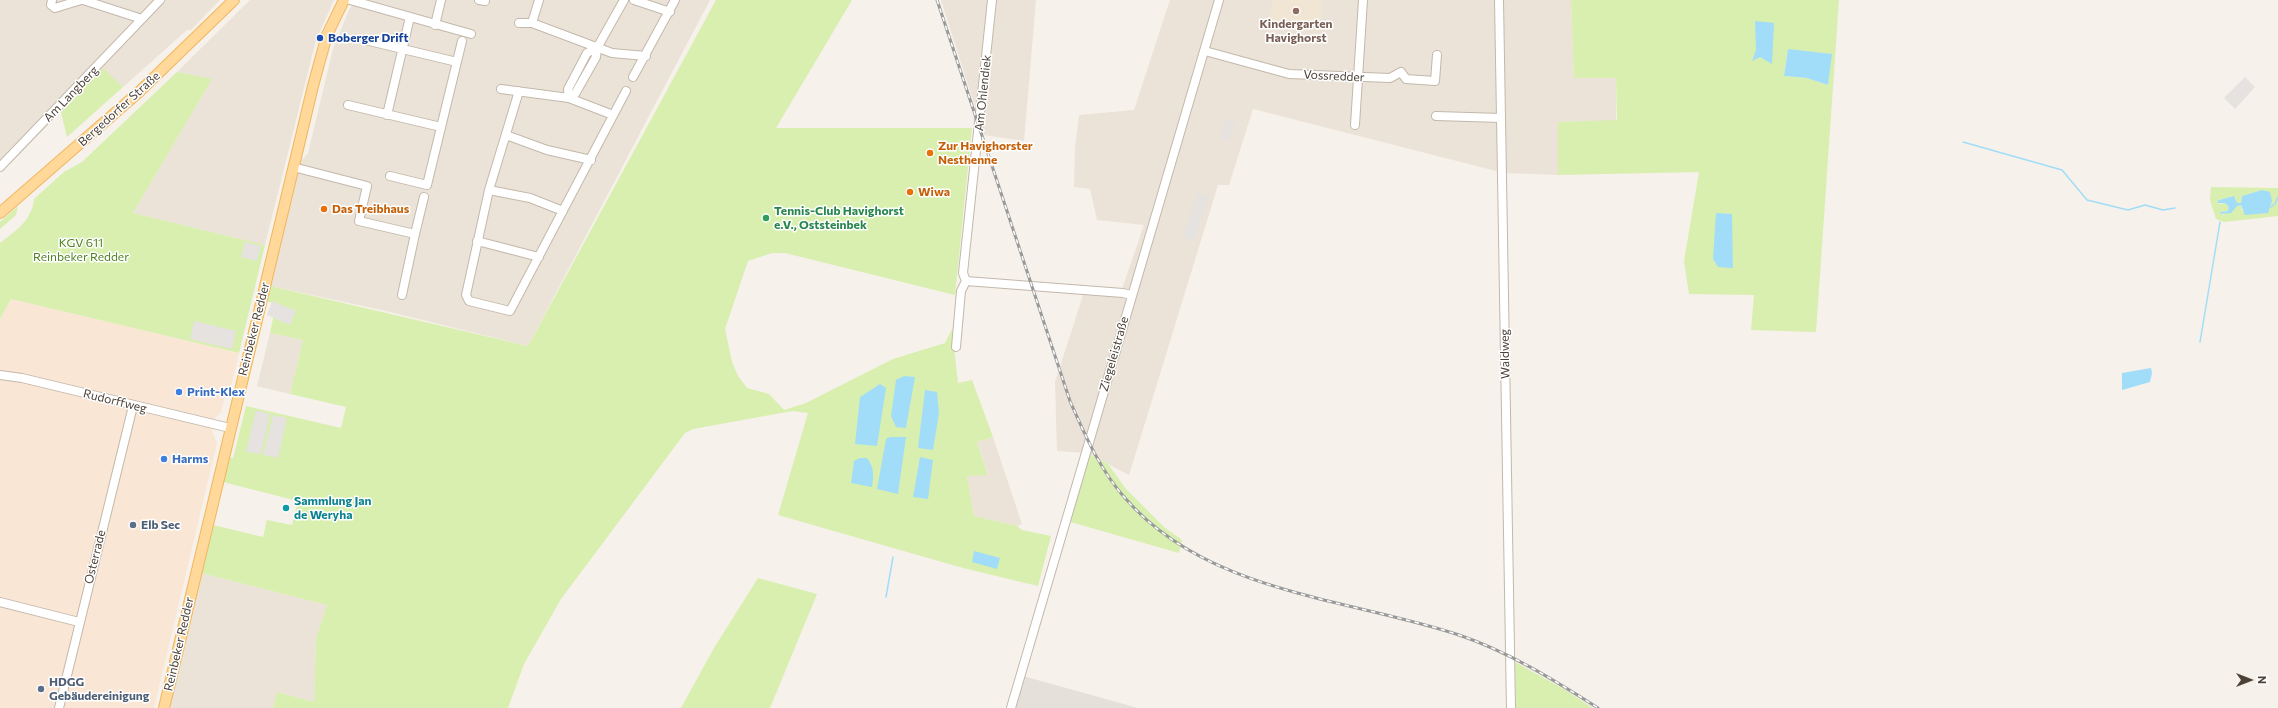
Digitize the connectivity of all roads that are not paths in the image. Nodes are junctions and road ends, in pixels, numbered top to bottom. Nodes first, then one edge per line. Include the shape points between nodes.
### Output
1 (52, 0) edge
2 (55, 0) edge
3 (82, 0) edge
4 (160, 0) edge
5 (234, 0) edge
6 (344, 0) edge
7 (350, 0) edge
8 (441, 0) edge
9 (539, 0) edge
10 (624, 0) edge
11 (634, 0) edge
12 (675, 0) edge
13 (992, 0) edge
14 (1219, 0) edge
15 (1363, 0) edge
16 (1499, 0) edge
17 (61, 7) junction
18 (670, 12) junction
19 (410, 16) junction
20 (142, 20) junction
21 (532, 23) junction
22 (519, 24) dead end
23 (435, 25) junction
24 (471, 34) dead end
25 (365, 40) dead end
26 (462, 41) dead end
27 (597, 48) junction
28 (403, 49) junction
29 (1205, 51) junction
30 (1437, 55) dead end
31 (646, 56) junction
32 (457, 62) junction
33 (633, 77) dead end
34 (1358, 77) junction
35 (501, 89) dead end
36 (519, 91) junction
37 (626, 91) dead end
38 (569, 98) junction
39 (348, 105) dead end
40 (387, 115) junction
41 (613, 115) junction
42 (1436, 116) dead end
43 (1500, 118) junction
44 (1356, 125) dead end
45 (441, 127) junction
46 (506, 135) junction
47 (591, 160) junction
48 (2, 163) edge
49 (293, 167) junction
50 (390, 176) dead end
51 (489, 190) junction
52 (424, 197) dead end
53 (1, 211) edge
54 (563, 211) junction
55 (415, 234) junction
56 (477, 241) junction
57 (539, 257) junction
58 (966, 281) junction
59 (402, 295) dead end
60 (1131, 295) junction
61 (956, 347) dead end
62 (0, 375) edge
63 (133, 406) junction
64 (230, 428) junction
65 (0, 602) edge
66 (79, 622) junction
67 (59, 708) edge
68 (164, 708) edge
69 (1011, 708) edge
70 (1511, 708) edge

1 - 17 street via 52,7
2 - 17 street
3 - 17 street
3 - 20 street
4 - 20 street, Am Langberg
5 - 53 main road, Bergedorfer Straße via 139,92
6 - 49 main road, Reinbeker Redder via 324,44
7 - 19 street
8 - 23 street
9 - 21 street
10 - 27 street
11 - 18 street
12 - 18 street
13 - 58 street, Am Ohlendiek via 963,273
14 - 29 street, Ziegeleistraße
15 - 34 street
16 - 43 street, Waldweg
18 - 31 street
19 - 23 street
19 - 28 street
20 - 48 street, Am Langberg
21 - 22 street
21 - 27 street
23 - 24 street
25 - 28 street
26 - 32 street
27 - 31 street via 612,53
27 - 38 street via 587,53 568,89
28 - 32 street
28 - 40 street
29 - 34 street, Vossredder via 1289,74
29 - 60 street, Ziegeleistraße
30 - 34 street, Vossredder via 1435,81 1406,79 1401,72 1390,78
31 - 33 street
32 - 45 street
34 - 44 street
35 - 36 street
36 - 38 street
36 - 46 street
37 - 41 street
38 - 41 street
39 - 40 street
40 - 45 street
41 - 47 street
42 - 43 street
43 - 70 street, Waldweg
45 - 50 street via 427,185
46 - 47 street via 548,150
46 - 51 street
47 - 54 street
49 - 55 street via 367,186 359,221
49 - 64 main road, Reinbeker Redder
51 - 54 street via 530,198
51 - 56 street
52 - 55 street
54 - 57 street
55 - 59 street
56 - 57 street
56 - 57 street via 466,295 470,301 510,311
58 - 60 street
58 - 61 street, Am Ohlendiek via 961,292
60 - 69 street, Ziegeleistraße
62 - 63 street, Rudorffweg via 22,378
63 - 64 street, Rudorffweg
63 - 66 street, Osterrade
64 - 68 main road, Reinbeker Redder
65 - 66 street
66 - 67 street, Osterrade

